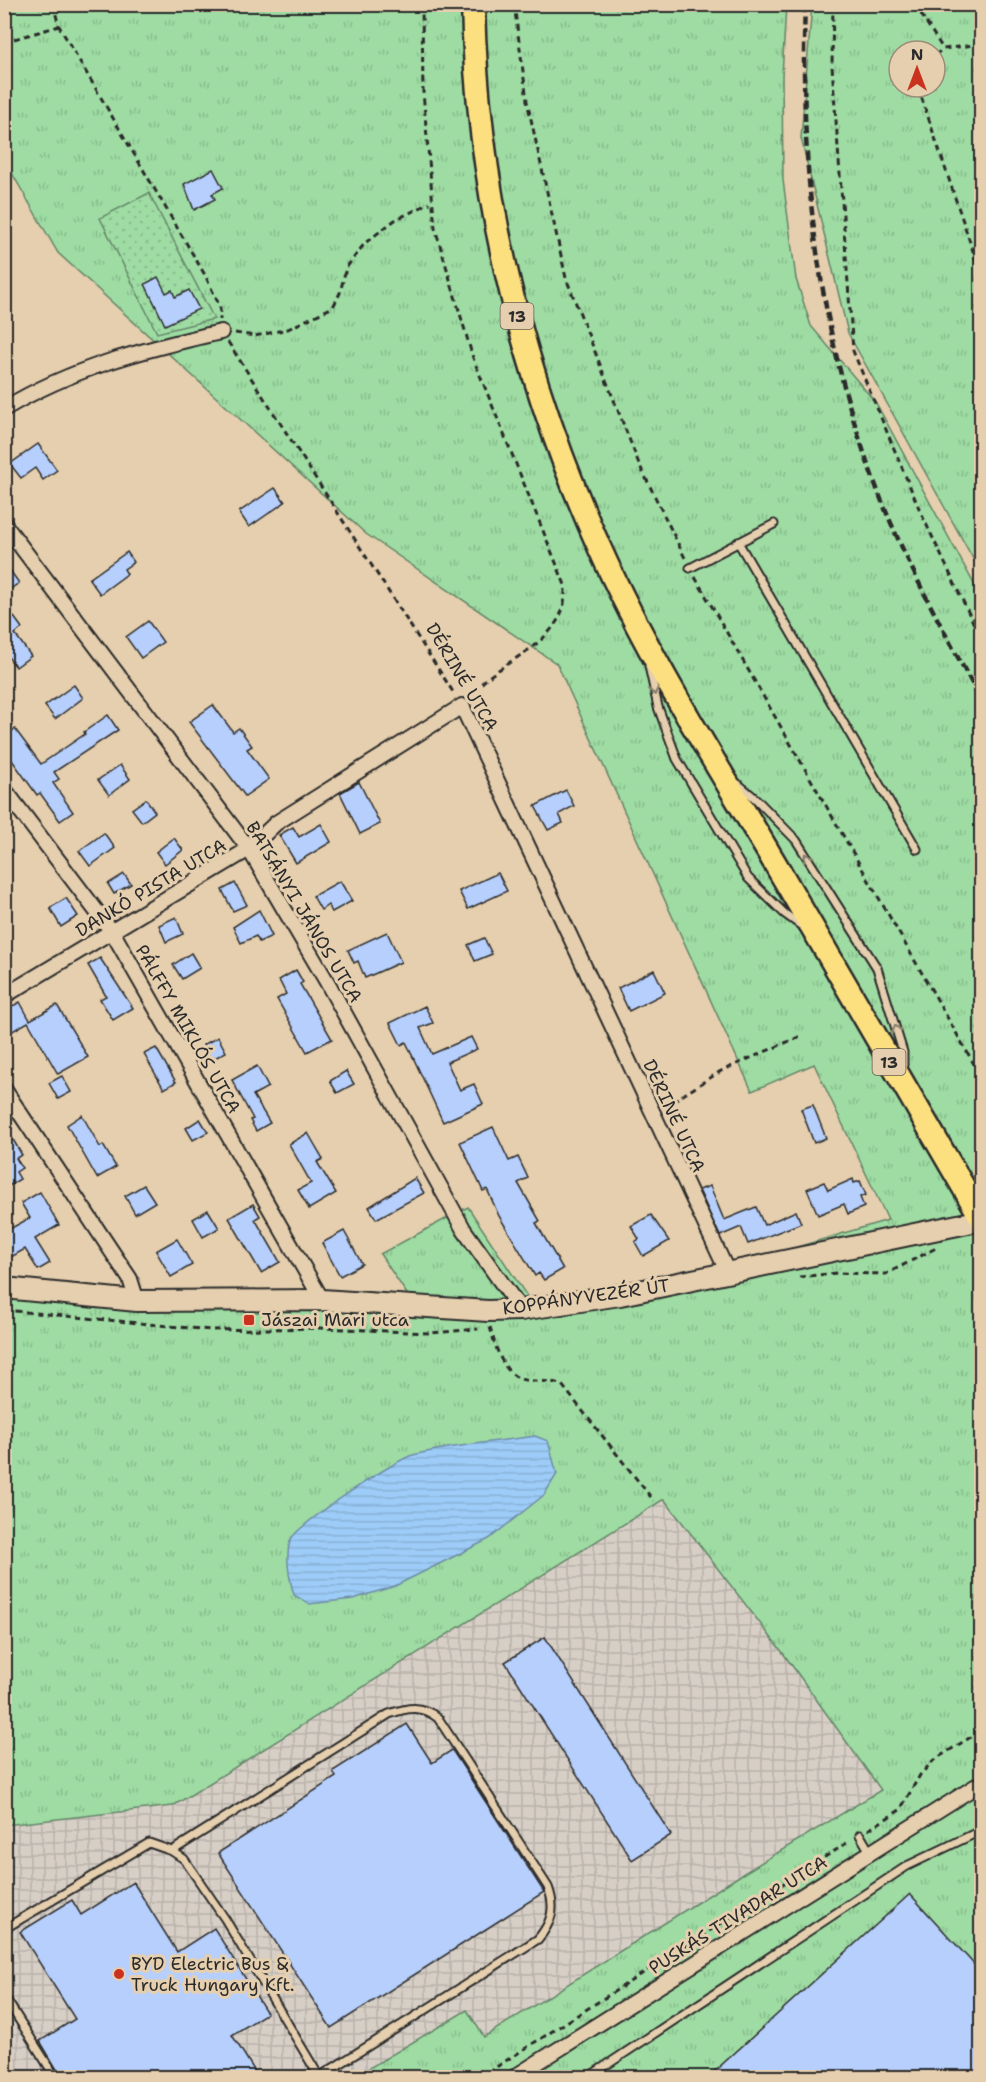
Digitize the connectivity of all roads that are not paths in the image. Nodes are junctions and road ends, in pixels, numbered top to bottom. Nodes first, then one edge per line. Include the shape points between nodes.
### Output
1 (473, 4) edge
2 (221, 332) road end
3 (4, 409) edge
4 (4, 524) edge
5 (774, 524) dead end
6 (738, 542) junction
7 (690, 568) dead end
8 (643, 634) junction
9 (462, 706) joint
10 (721, 771) junction
11 (4, 789) edge
12 (249, 849) junction
13 (917, 849) dead end
14 (112, 933) junction
15 (820, 940) junction
16 (4, 996) edge
17 (904, 1087) junction
18 (4, 1089) edge
19 (981, 1220) edge
20 (728, 1274) junction
21 (4, 1288) edge
22 (322, 1300) junction
23 (136, 1301) junction
24 (521, 1310) junction
25 (981, 1783) edge
26 (981, 1830) edge
27 (860, 1835) road end
28 (172, 1851) junction
29 (870, 1852) junction
30 (4, 1929) edge
31 (4, 1996) edge
32 (320, 2077) edge
33 (56, 2078) edge
34 (513, 2078) edge
35 (587, 2078) edge

1 - 8 main road, 13 via 474,63 493,214 524,344 566,468 600,550
2 - 3 street via 106,361
4 - 12 street, BATSÁNYI JÁNOS UTCA
5 - 6 lane
6 - 7 lane
6 - 13 lane
8 - 10 main road, 13
8 -> 15 lane via 658,707 677,759 748,878 785,914
9 - 12 street, DANKÓ PISTA UTCA via 276,823
9 - 20 street, DÉRINÉ UTCA
10 - 15 main road, 13
17 -> 10 lane via 903,1052 877,968 796,840 756,799
11 - 14 street, PÁLFFY MIKLÓS UTCA
12 - 14 street, DANKÓ PISTA UTCA
12 - 24 street, BATSÁNYI JÁNOS UTCA via 464,1230
14 - 16 street, DANKÓ PISTA UTCA
14 - 22 street, PÁLFFY MIKLÓS UTCA
15 - 17 main road, 13
17 - 19 main road, 13
18 - 23 street via 130,1280
19 - 20 street, KOPPÁNYVEZÉR ÚT
20 - 24 street, KOPPÁNYVEZÉR ÚT
21 - 23 street, KOPPÁNYVEZÉR ÚT
22 - 23 street, KOPPÁNYVEZÉR ÚT
22 - 24 street, KOPPÁNYVEZÉR ÚT
25 - 29 street, PUSKÁS TIVADAR UTCA
26 - 35 lane via 907,1866
27 - 29 lane
28 - 30 lane via 149,1843
28 - 32 lane via 184,1859 225,1919
28 - 32 lane via 389,1714 411,1707 427,1710 438,1718 460,1751 548,1887 552,1918 538,1939
29 - 34 street, PUSKÁS TIVADAR UTCA
31 - 33 lane

